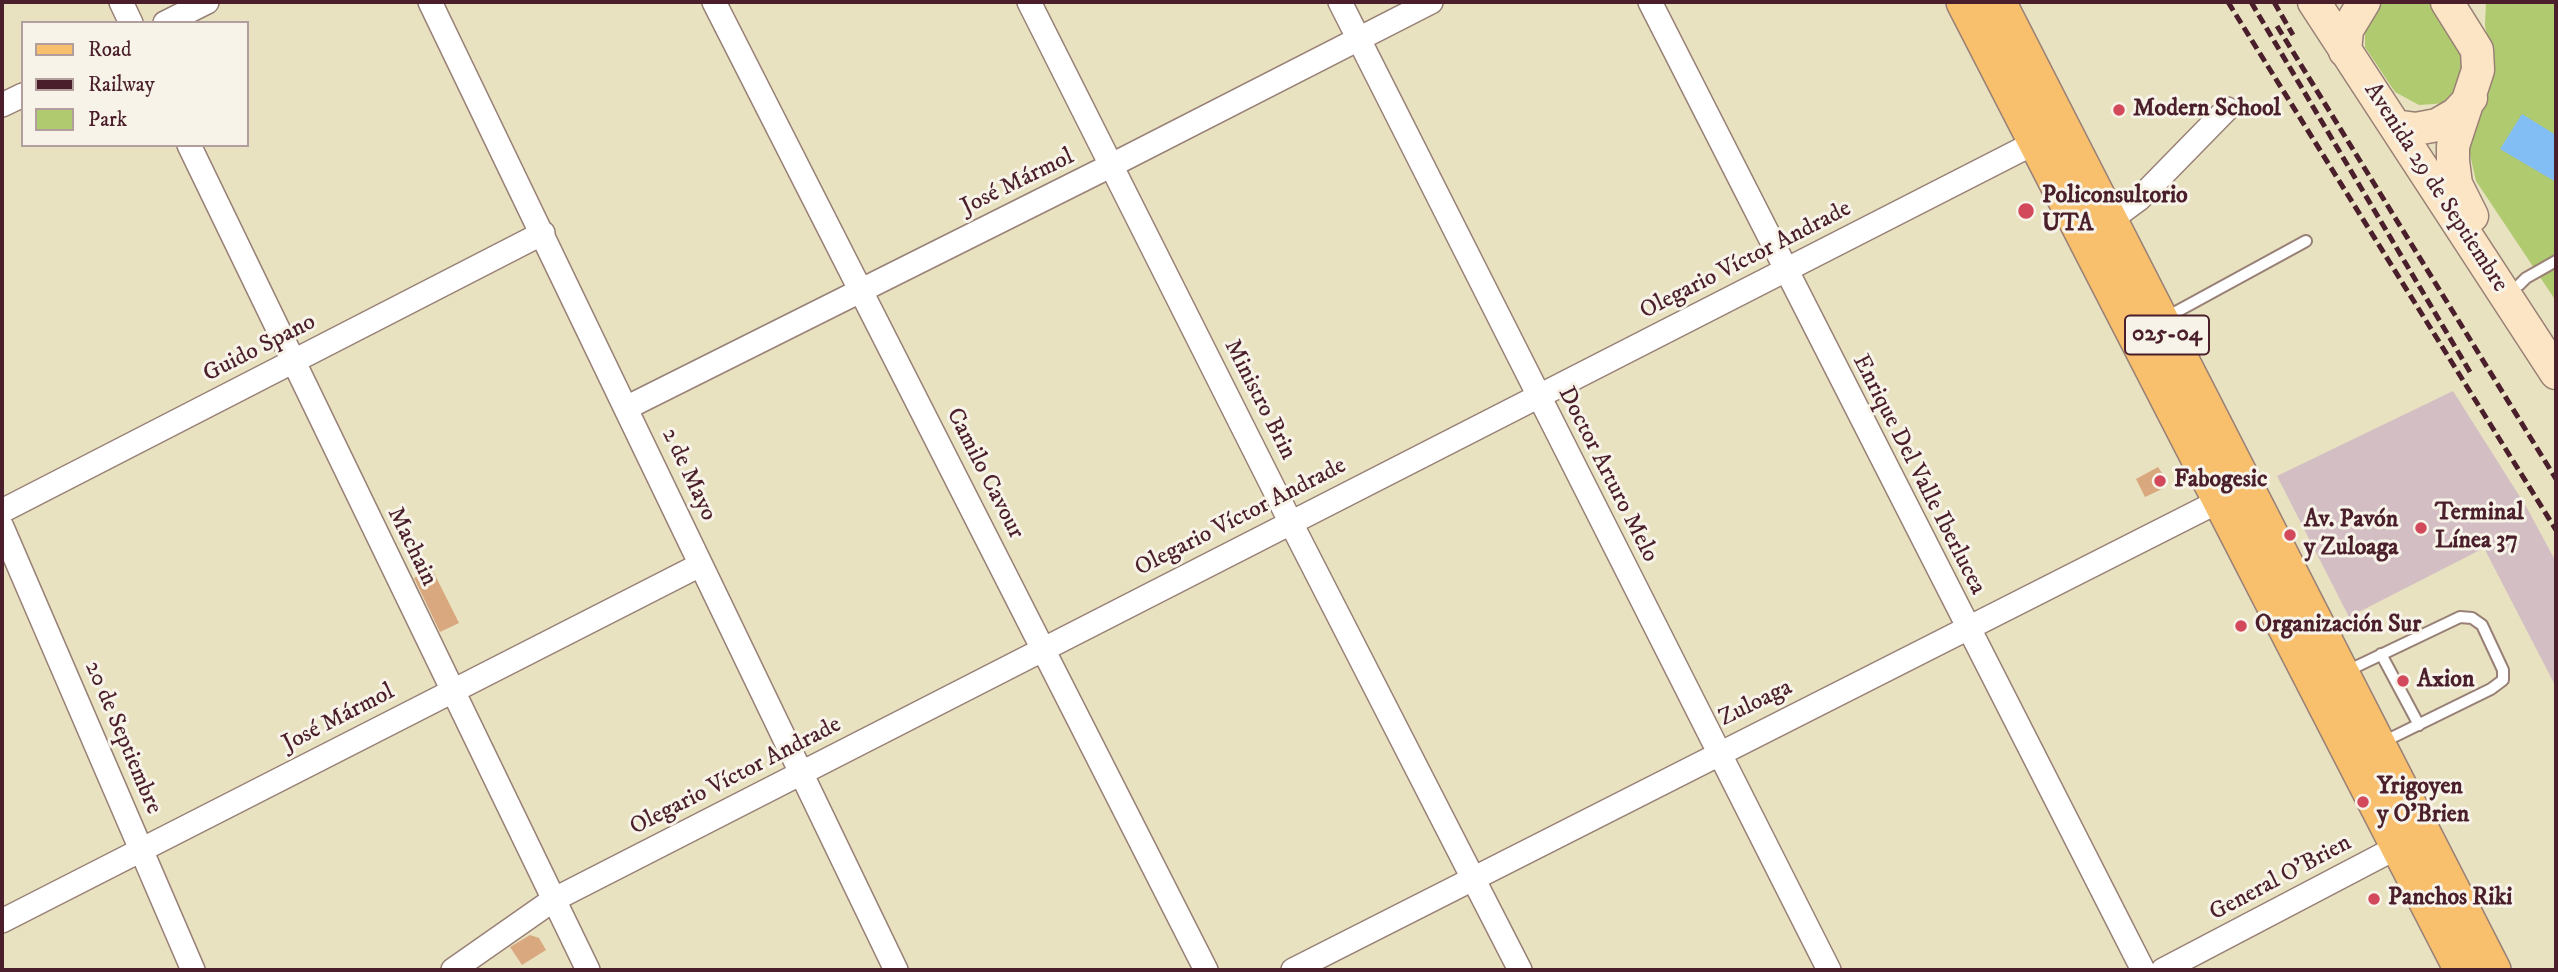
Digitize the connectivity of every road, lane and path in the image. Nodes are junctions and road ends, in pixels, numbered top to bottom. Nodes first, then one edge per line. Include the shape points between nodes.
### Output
1 (121, 2) edge
2 (207, 2) edge
3 (430, 2) edge
4 (714, 2) edge
5 (1029, 2) edge
6 (1340, 2) edge
7 (1430, 2) edge
8 (1650, 2) edge
9 (1964, 2) edge
10 (1998, 2) edge
11 (2314, 2) edge
12 (2364, 2) edge
13 (2447, 2) edge
14 (130, 21) edge
15 (169, 21) edge
16 (1359, 38) junction
17 (2345, 51) junction
18 (21, 95) edge
19 (2471, 98) junction
20 (2, 105) edge
21 (2227, 109) dead end
22 (2395, 126) junction
23 (2049, 136) junction
24 (190, 147) edge
25 (1112, 165) junction
26 (2109, 221) junction
27 (543, 233) junction
28 (2306, 241) dead end
29 (2556, 261) edge
30 (1786, 272) junction
31 (2519, 285) junction
32 (862, 290) junction
33 (2160, 321) junction
34 (2556, 342) edge
35 (292, 362) junction
36 (2556, 373) edge
37 (1537, 396) junction
38 (628, 407) junction
39 (2232, 494) junction
40 (2, 511) edge
41 (1291, 523) junction
42 (2, 527) edge
43 (700, 565) junction
44 (1967, 629) junction
45 (1043, 648) junction
46 (2381, 654) junction
47 (2340, 674) junction
48 (452, 691) junction
49 (2418, 725) junction
50 (2378, 744) junction
51 (1719, 752) junction
52 (801, 773) junction
53 (2411, 840) junction
54 (141, 848) junction
55 (1473, 879) junction
56 (553, 900) junction
57 (2, 921) edge
58 (193, 970) edge
59 (453, 970) edge
60 (588, 970) edge
61 (897, 970) edge
62 (1206, 970) edge
63 (1293, 970) edge
64 (1520, 970) edge
65 (1829, 970) edge
66 (2143, 970) edge
67 (2163, 970) edge
68 (2462, 970) edge
69 (2493, 970) edge

1 - 14 street
2 - 15 street
3 - 27 street, 2 de Mayo
4 - 32 street, Camilo Cavour
5 - 25 street, Ministro Brin
6 - 16 street, Doctor Arturo Melo
7 - 16 street, José Mármol
8 - 30 street, Enrique Del Valle Iberlucea
9 - 23 main road, 025-04
10 - 23 main road, 025-04
11 - 17 street, Avenida 29 de Septiembre
12 - 17 street via 2347,30
13 - 19 street, Avenida 29 de Septiembre via 2477,50
16 - 25 street, José Mármol
16 - 37 street, Doctor Arturo Melo
17 - 22 street, Avenida 29 de Septiembre
18 - 20 street
19 - 22 street via 2437,125
19 - 31 street, Avenida 29 de Septiembre via 2453,146 2456,184
21 - 26 street via 2139,199
22 - 36 street, Avenida 29 de Septiembre
23 - 26 main road, 025-04
23 - 30 street, Olegario Víctor Andrade
23 - 39 main road, 025-04
24 - 35 street, Machain
25 - 32 street, José Mármol
25 - 41 street, Ministro Brin
26 - 33 main road, 025-04
27 - 35 street, Guido Spano
27 - 38 street, 2 de Mayo
28 - 33 lane
29 - 31 lane
30 - 37 street, Olegario Víctor Andrade
30 - 44 street, Enrique Del Valle Iberlucea
31 - 34 street, Avenida 29 de Septiembre
32 - 38 street, José Mármol
32 - 45 street, Camilo Cavour
33 - 39 main road, 025-04
35 - 40 street, Guido Spano
35 - 48 street, Machain
37 - 41 street, Olegario Víctor Andrade
37 - 51 street, Doctor Arturo Melo
38 - 43 street, 2 de Mayo
39 - 44 street, Zuloaga
39 - 47 main road, 025-04
39 - 53 main road, 025-04
41 - 45 street, Olegario Víctor Andrade
41 - 55 street, Ministro Brin
42 - 54 street, 20 de Septiembre
43 - 48 street, José Mármol
43 - 52 street, 2 de Mayo
44 - 51 street, Zuloaga
44 - 66 street, Enrique Del Valle Iberlucea
45 - 52 street, Olegario Víctor Andrade
45 - 62 street, Camilo Cavour
46 - 47 lane
46 - 49 lane
46 - 49 lane via 2460,617 2482,625 2503,670 2503,680
47 - 50 main road, 025-04
48 - 54 street, José Mármol
48 - 56 street, Machain
49 - 50 lane
50 - 53 main road, 025-04
51 - 55 street, Zuloaga
51 - 65 street, Doctor Arturo Melo
52 - 56 street, Olegario Víctor Andrade
52 - 61 street, 2 de Mayo
53 - 67 street, General O'Brien
53 - 68 main road, 025-04
53 - 69 main road, 025-04
54 - 57 street, José Mármol
54 - 58 street, 20 de Septiembre
55 - 63 street, Zuloaga
55 - 64 street, Ministro Brin
56 - 59 street, Olegario Víctor Andrade
56 - 60 street, Machain

